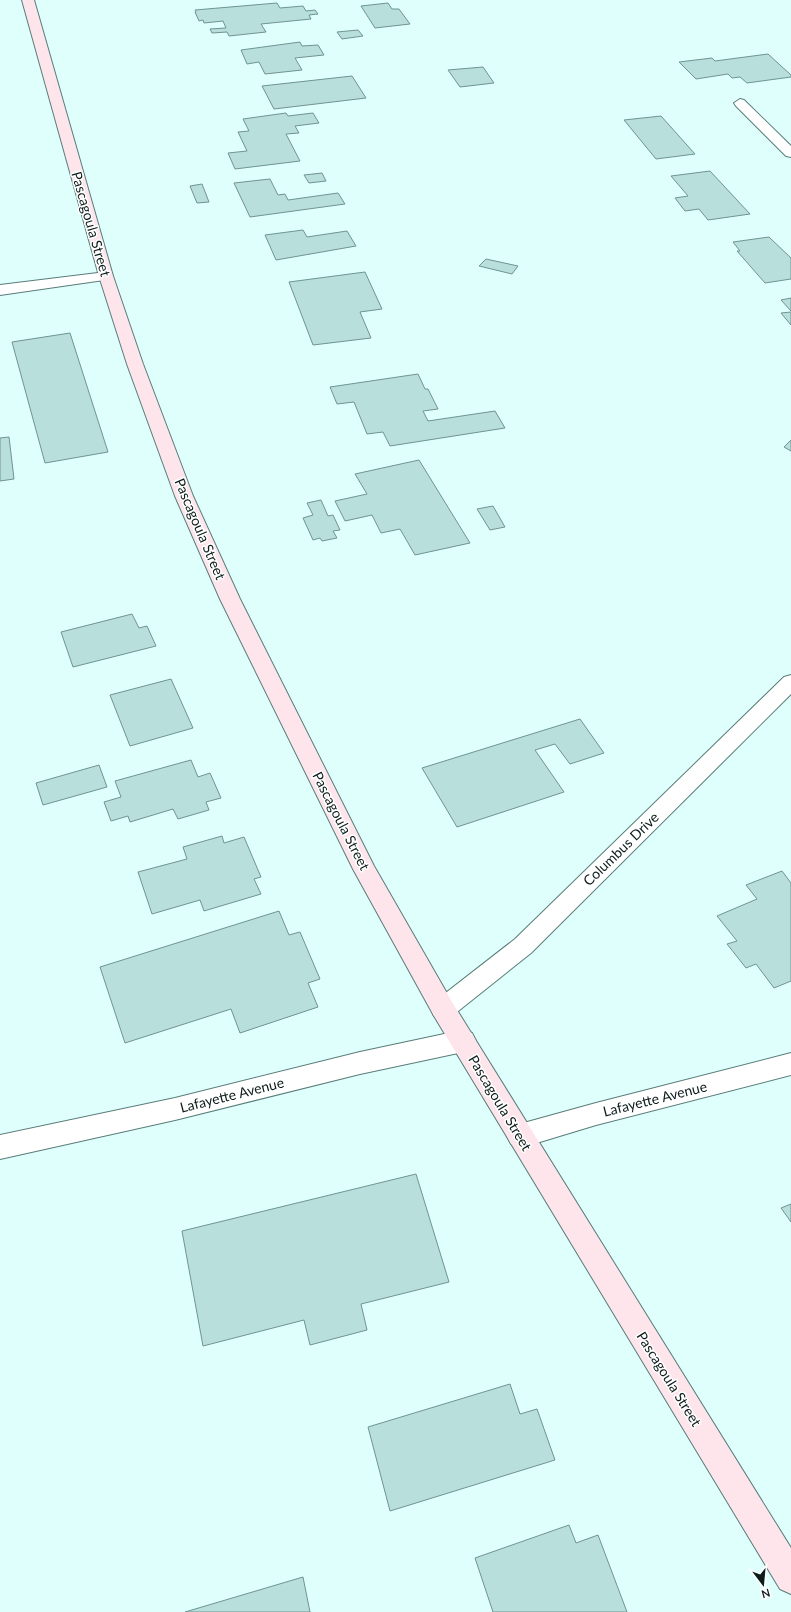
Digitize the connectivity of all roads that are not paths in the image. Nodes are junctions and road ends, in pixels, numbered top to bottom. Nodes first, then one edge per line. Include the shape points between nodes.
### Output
1 (28, 0) edge
2 (740, 103) dead end
3 (791, 153) edge
4 (106, 276) junction
5 (0, 290) edge
6 (791, 682) edge
7 (444, 1009) junction
8 (463, 1041) junction
9 (791, 1064) edge
10 (520, 1136) junction
11 (0, 1147) edge
12 (791, 1578) edge

1 - 4 street, Pascagoula Street
2 - 3 street
4 - 5 street
4 - 7 street, Pascagoula Street via 135,364 184,496 230,599 364,869
6 - 7 street, Columbus Drive via 523,946
7 - 8 street, Pascagoula Street
8 - 10 street, Pascagoula Street
8 - 11 street, Lafayette Avenue
9 - 10 street, Lafayette Avenue
10 - 12 street, Pascagoula Street

